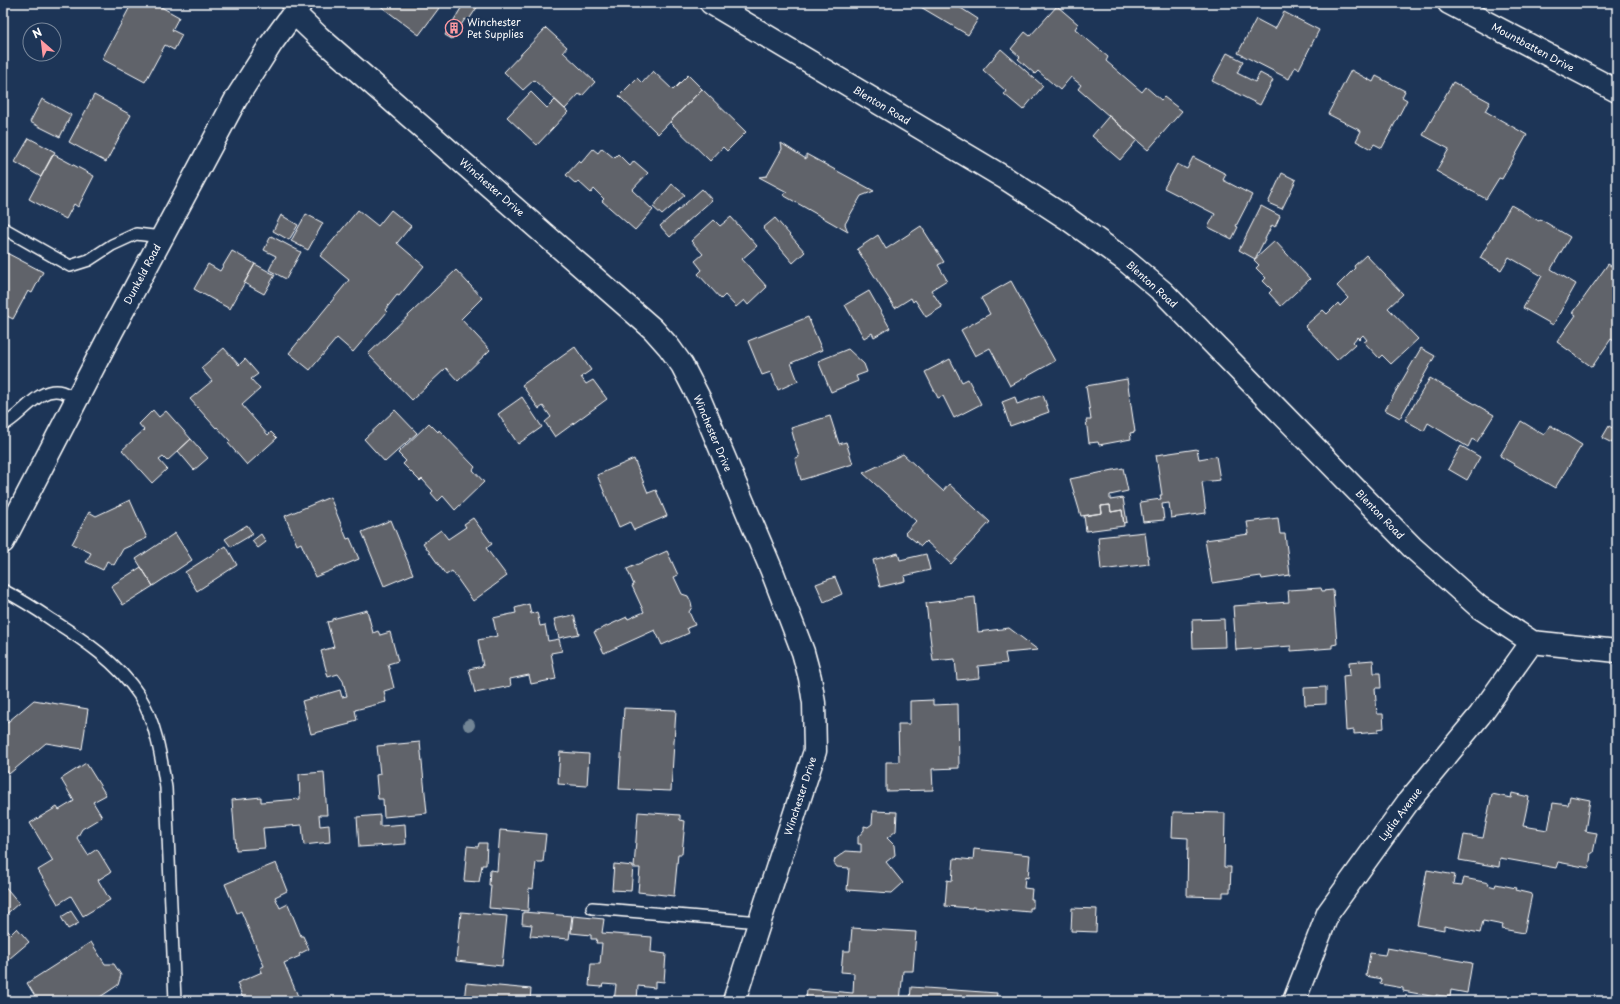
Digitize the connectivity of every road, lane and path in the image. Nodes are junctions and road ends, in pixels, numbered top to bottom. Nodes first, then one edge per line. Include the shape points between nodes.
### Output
1 (711, 3) edge
2 (1449, 3) edge
3 (298, 8) edge
4 (1617, 91) edge
5 (3, 228) edge
6 (162, 237) junction
7 (77, 398) junction
8 (3, 425) edge
9 (3, 542) edge
10 (3, 590) edge
11 (1532, 642) junction
12 (1617, 651) edge
13 (592, 908) dead end
14 (760, 922) junction
15 (175, 1001) edge
16 (734, 1001) edge
17 (1294, 1001) edge

1 - 11 street, Blenton Road via 1005,178 1125,260 1163,292 1412,547 1479,607
2 - 4 street, Mountbatten Drive
3 - 6 street, Dunkeld Road via 271,44 236,99
3 - 14 street, Winchester Drive via 319,37 653,329 682,365 700,400 781,593 803,652 814,703 815,751
5 - 6 lane via 70,266 89,260 136,234
6 - 7 street, Dunkeld Road
7 - 8 lane via 50,391
7 - 9 street, Dunkeld Road
10 - 15 lane via 74,634 104,658 139,695 149,715 160,752 166,788
11 - 12 street
11 - 17 street, Lydia Avenue via 1480,715 1408,802 1328,913
13 - 14 lane
14 - 16 street, Winchester Drive

